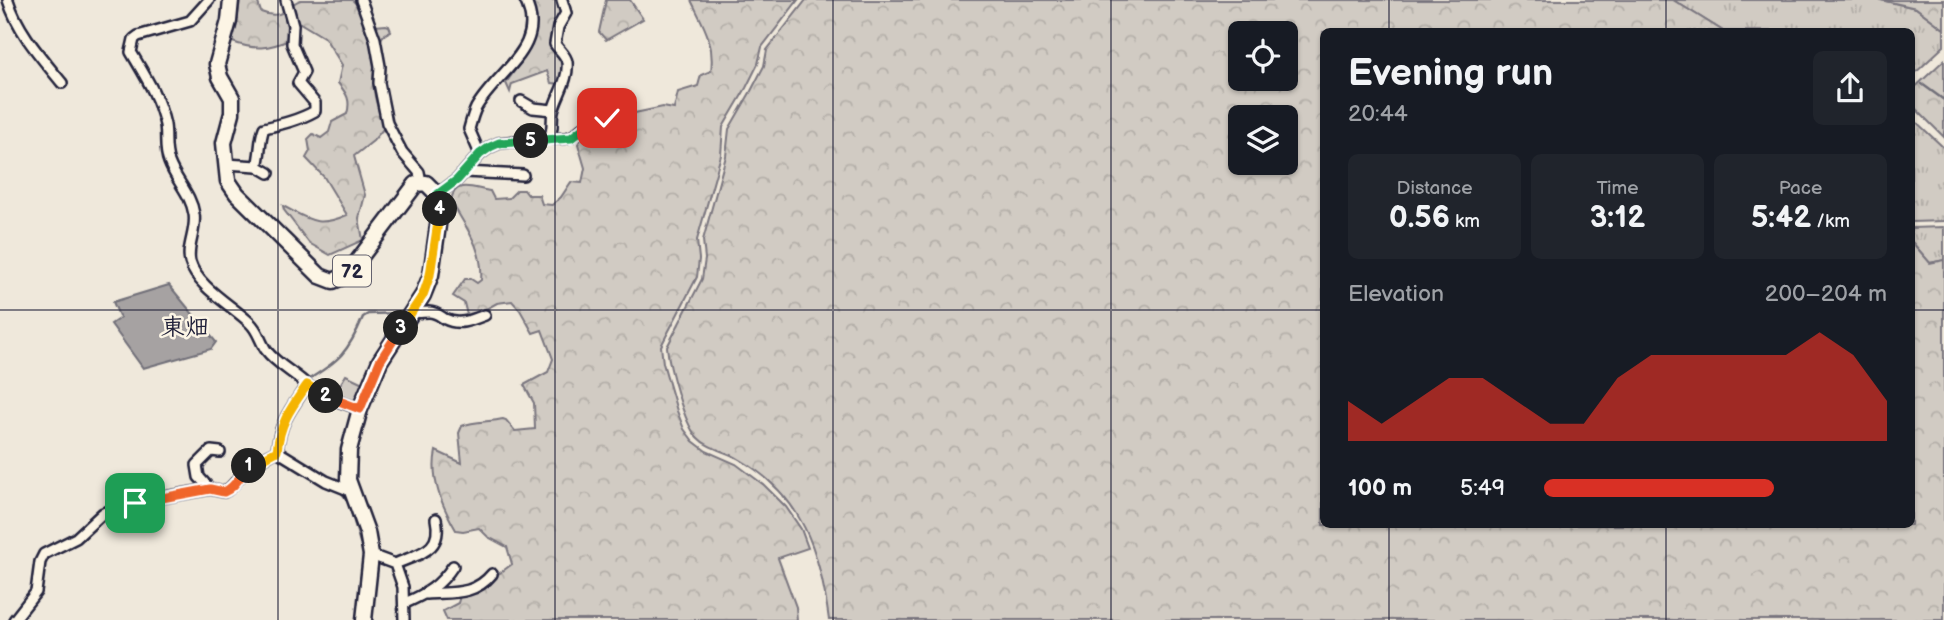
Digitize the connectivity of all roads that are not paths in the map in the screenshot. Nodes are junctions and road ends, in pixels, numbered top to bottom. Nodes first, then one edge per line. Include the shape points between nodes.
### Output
1 (8, 0) edge
2 (209, 0) edge
3 (231, 0) edge
4 (286, 0) edge
5 (361, 0) edge
6 (525, 0) edge
7 (562, 0) edge
8 (62, 83) dead end
9 (521, 101) dead end
10 (553, 110) junction
11 (622, 114) dead end
12 (549, 138) junction
13 (480, 154) junction
14 (226, 164) junction
15 (257, 166) junction
16 (466, 172) junction
17 (269, 173) dead end
18 (523, 175) dead end
19 (421, 182) junction
20 (438, 194) junction
21 (411, 312) junction
22 (485, 315) dead end
23 (307, 385) junction
24 (360, 409) junction
25 (277, 451) junction
26 (220, 452) dead end
27 (210, 489) junction
28 (351, 491) junction
29 (436, 519) dead end
30 (371, 555) junction
31 (396, 564) junction
32 (453, 566) dead end
33 (492, 574) dead end
34 (426, 594) junction
35 (405, 603) junction
36 (14, 620) edge
37 (364, 620) edge
38 (404, 620) edge

1 - 8 street via 25,36
2 - 23 street via 190,21 138,36 131,52 156,96 165,124 167,158 191,201 195,226 190,263 211,290 252,324 267,351
3 - 14 main road, 72 via 217,64 232,98 224,143
4 - 15 street via 293,25 292,44 304,72 298,83 315,103 315,111 264,128
5 - 19 street via 375,39 387,123
6 - 13 street via 532,20 527,42 477,107 469,129
7 - 10 street via 566,13 555,44 566,58 567,69
9 - 10 street
10 - 12 street
11 - 12 street via 593,121 571,138
12 - 13 street via 499,143
13 - 16 street
14 - 15 street
14 - 19 main road, 72 via 228,181 237,194 327,280 341,279 354,269
15 - 17 street
16 - 18 street
16 - 20 street
19 - 20 main road
20 - 21 main road via 440,211 430,275
21 - 22 street via 439,314 460,322
21 - 24 main road via 380,361
23 - 24 street
23 - 25 street via 284,419
24 - 28 main road via 347,467
25 - 27 street via 250,466 229,490
25 - 28 street
26 - 27 street via 211,451 197,465 199,477
27 - 36 street via 103,513 76,538 44,554 36,592
28 - 30 main road
29 - 31 street via 439,531 431,548
30 - 31 street
30 - 37 main road
31 - 35 street
32 - 34 street
33 - 34 street via 469,592
34 - 35 street
35 - 38 street

